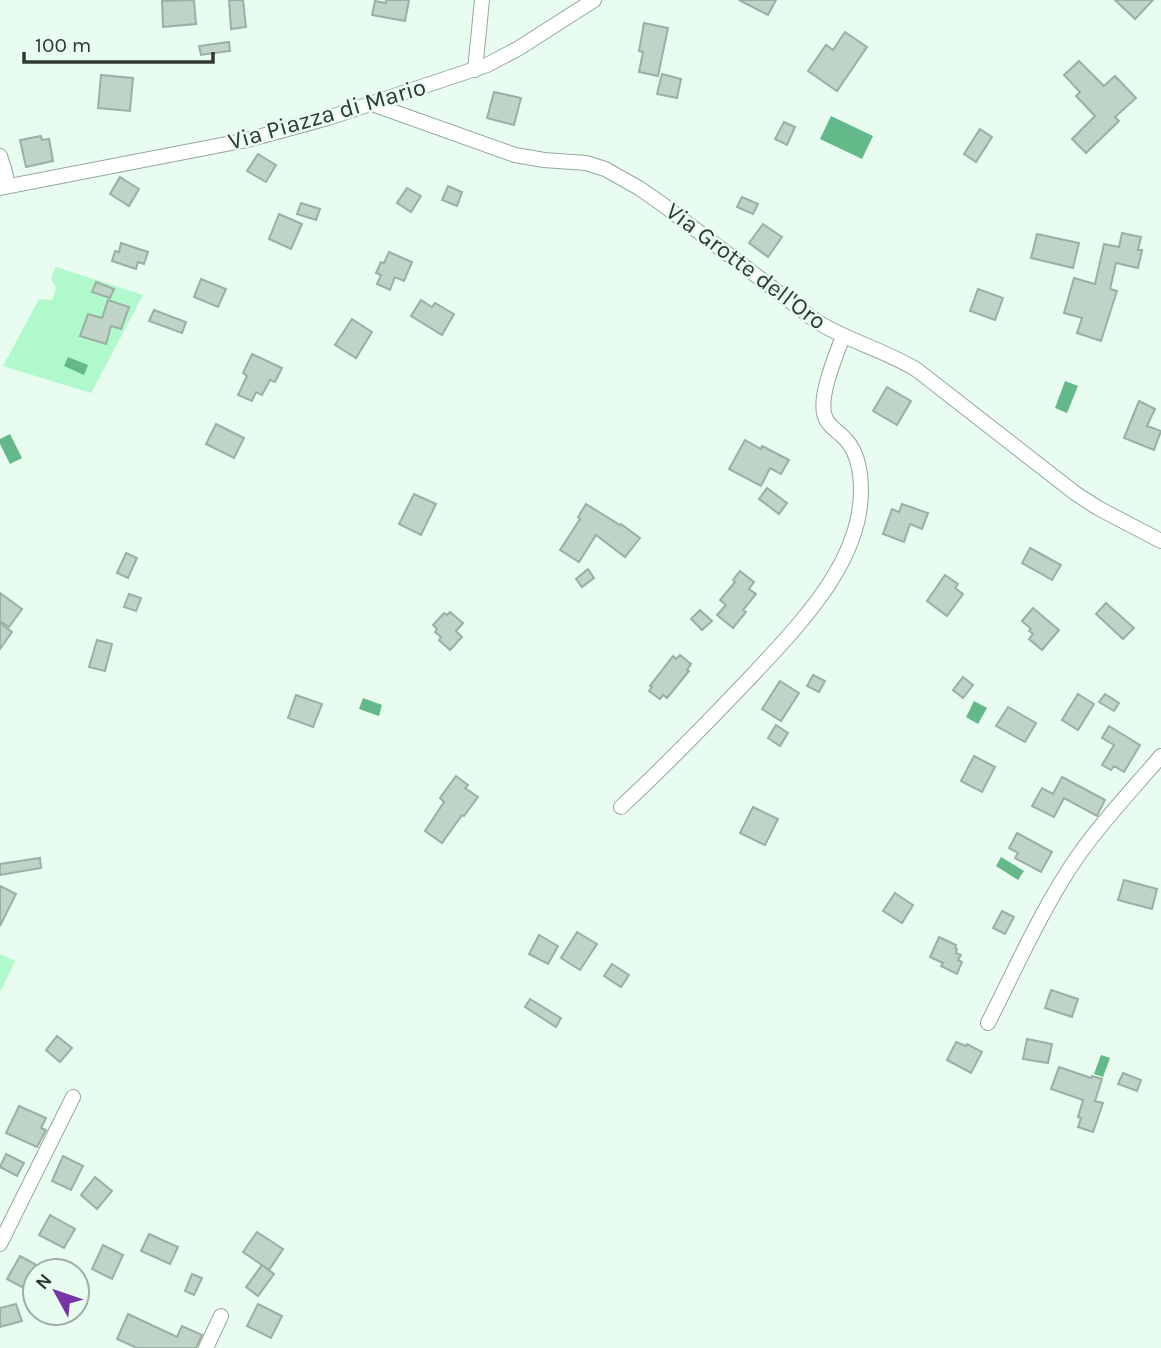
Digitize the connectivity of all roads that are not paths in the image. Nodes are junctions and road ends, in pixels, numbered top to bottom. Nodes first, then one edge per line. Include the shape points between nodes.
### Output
1 (482, 0) edge
2 (594, 0) edge
3 (475, 70) junction
4 (372, 104) junction
5 (0, 156) edge
6 (4, 187) edge
7 (843, 336) junction
8 (1161, 541) edge
9 (1161, 756) edge
10 (621, 807) dead end
11 (988, 1023) dead end
12 (74, 1097) dead end
13 (0, 1244) edge
14 (221, 1317) dead end
15 (206, 1348) edge

1 - 3 street
2 - 3 street, Via Piazza di Mario
3 - 4 street, Via Piazza di Mario
4 - 6 street, Via Piazza di Mario via 261,137
4 - 7 street, Via Grotte dell'Oro via 515,155 605,169 655,198 816,321
5 - 6 street
7 - 8 street, Via Grotte dell'Oro via 916,370 1075,493
7 - 10 street via 823,405 829,424 854,452 859,474 859,514 845,557 830,583 771,656
9 - 11 street via 1074,861
12 - 13 street
14 - 15 street

